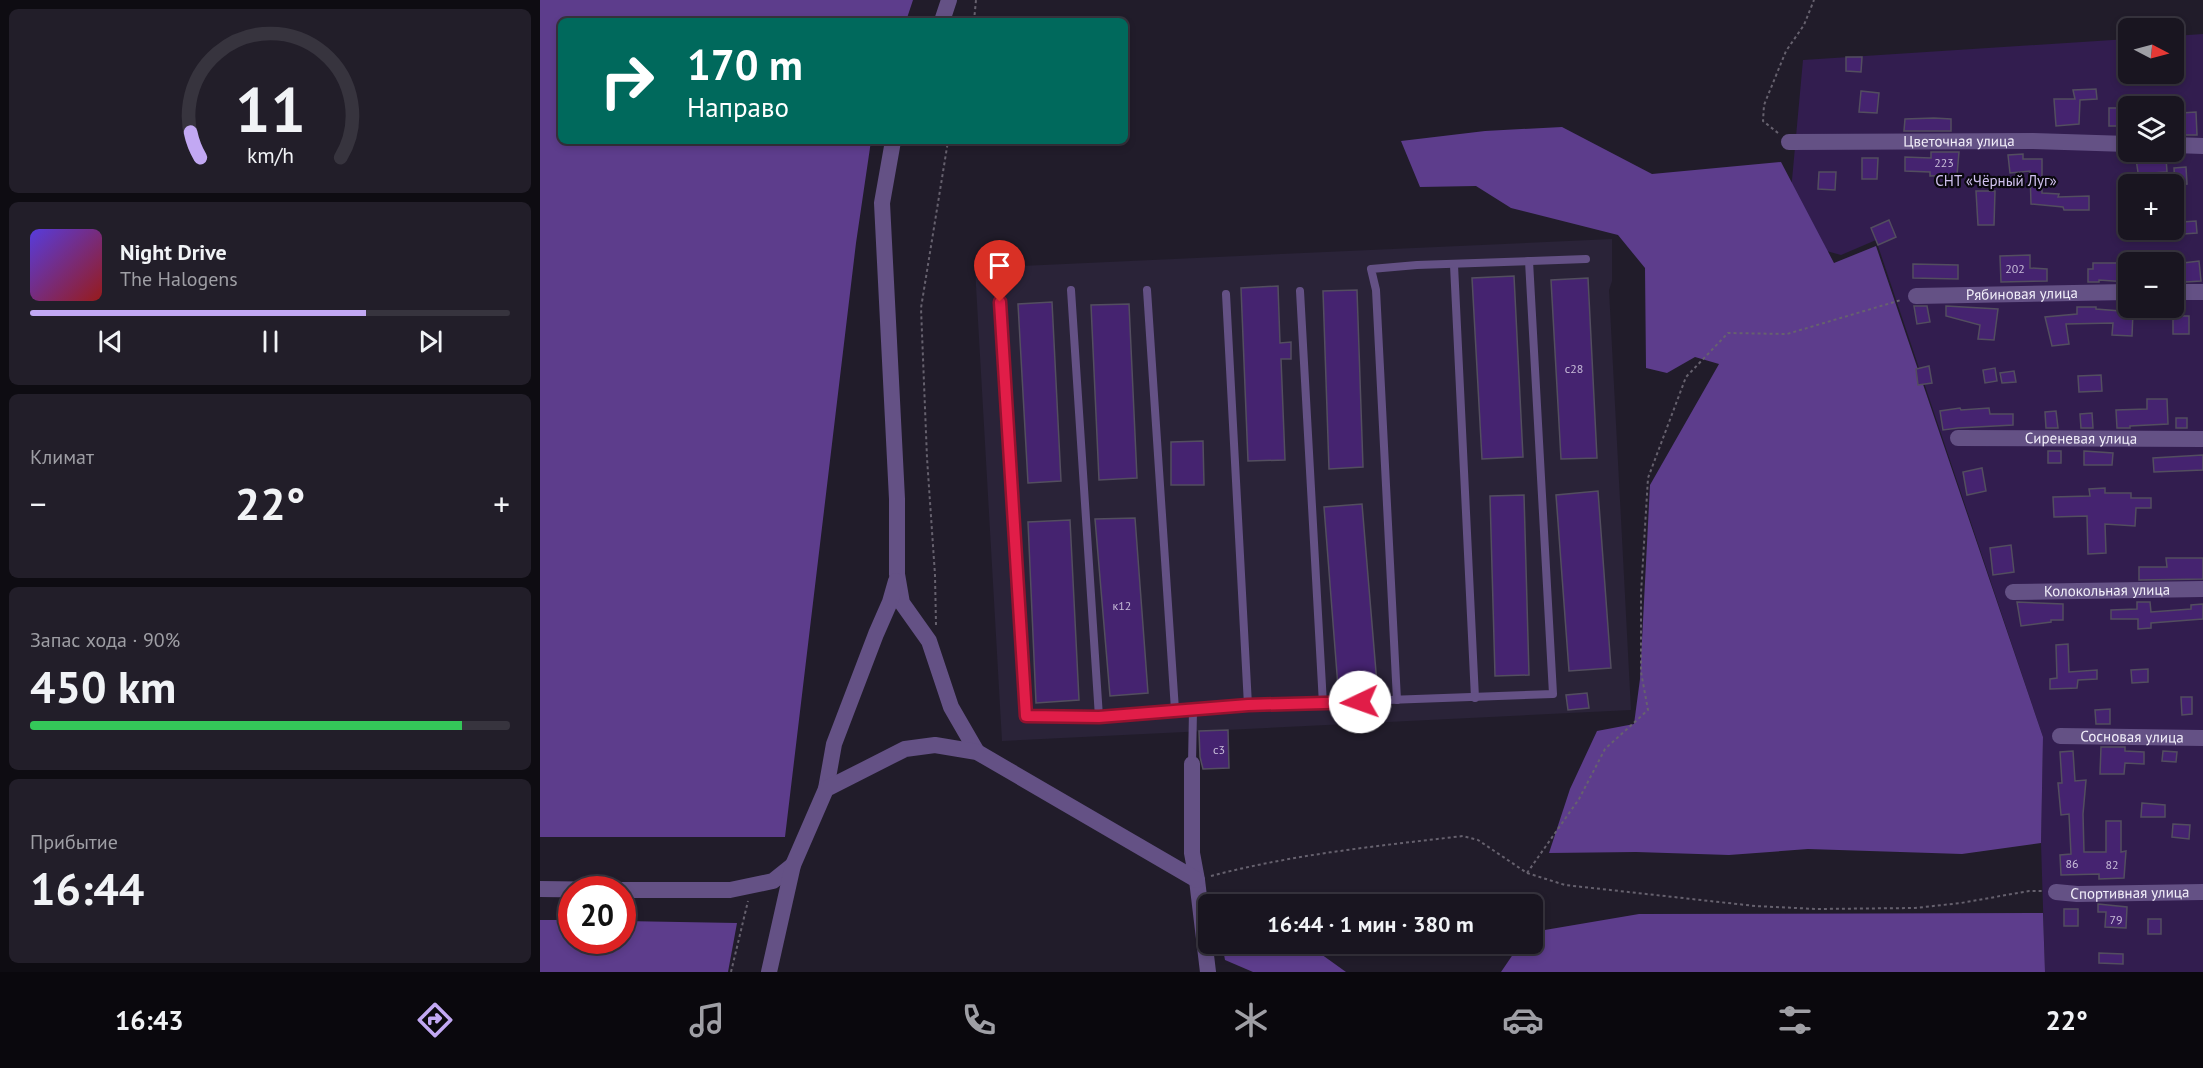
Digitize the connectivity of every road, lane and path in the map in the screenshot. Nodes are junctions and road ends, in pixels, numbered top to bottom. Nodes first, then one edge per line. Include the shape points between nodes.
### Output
1 (949, 0) edge
2 (976, 0) edge
3 (1814, 0) edge
4 (943, 18) edge
5 (974, 18) edge
6 (1789, 142) joint
7 (892, 144) edge
8 (948, 144) edge
9 (2118, 144) edge
10 (2184, 147) edge
11 (2203, 150) edge
12 (1586, 259) dead end
13 (1529, 261) junction
14 (1454, 265) junction
15 (1071, 290) dead end
16 (1147, 290) dead end
17 (1300, 291) dead end
18 (2118, 292) edge
19 (2184, 292) edge
20 (2203, 292) edge
21 (1226, 294) dead end
22 (1916, 296) joint
23 (1000, 302) dead end
24 (1958, 438) dead end
25 (2203, 439) edge
26 (897, 574) junction
27 (2203, 589) edge
28 (2013, 592) dead end
29 (936, 626) dead end
30 (1475, 698) junction
31 (1397, 700) junction
32 (1323, 704) junction
33 (1248, 705) junction
34 (1175, 710) junction
35 (1193, 710) junction
36 (1099, 717) junction
37 (2060, 736) dead end
38 (2203, 738) edge
39 (977, 752) junction
40 (1192, 764) joint
41 (826, 789) junction
42 (793, 865) junction
43 (1527, 873) junction
44 (1197, 880) junction
45 (750, 886) junction
46 (540, 889) edge
47 (558, 889) edge
48 (636, 890) edge
49 (2056, 892) joint
50 (2203, 892) edge
51 (731, 972) edge
52 (769, 972) edge
53 (1208, 972) edge

1 - 4 street
2 - 5 path
3 - 6 path via 1804,25 1786,51 1764,105 1763,121
6 - 9 street, Цветочная улица
7 - 26 street via 882,203 897,499
8 - 29 path via 921,308
10 - 11 street
12 - 13 lane
13 - 14 lane
13 - 30 lane via 1553,694
14 - 30 lane
14 - 31 lane via 1371,269 1376,290
15 - 36 lane
16 - 34 lane
17 - 32 lane
18 - 22 street, Рябиновая улица
19 - 20 street
21 - 33 lane
22 - 43 path via 1787,334 1728,333 1686,377 1648,477 1641,593 1641,672 1648,710 1605,749 1579,799
23 - 36 lane via 1026,716
24 - 25 street, Сиреневая улица
26 - 39 street via 902,603 929,641 951,707
26 - 41 street via 891,602 834,744
27 - 28 street, Колокольная улица
30 - 31 lane
31 - 32 lane
32 - 33 lane
33 - 35 lane
34 - 35 lane
34 - 36 lane
35 - 40 lane
37 - 38 street, Сосновая улица
39 - 41 street via 935,745 905,749
39 - 44 street
40 - 44 street via 1192,853
41 - 42 street
42 - 45 street via 773,881
42 - 52 street
43 - 44 path via 1478,840 1463,836 1260,863
43 - 49 path via 1565,885 1816,909 1915,908 2029,891
44 - 53 street
45 - 48 street via 730,890
45 - 51 path
46 - 47 street
49 - 50 street, Спортивная улица

